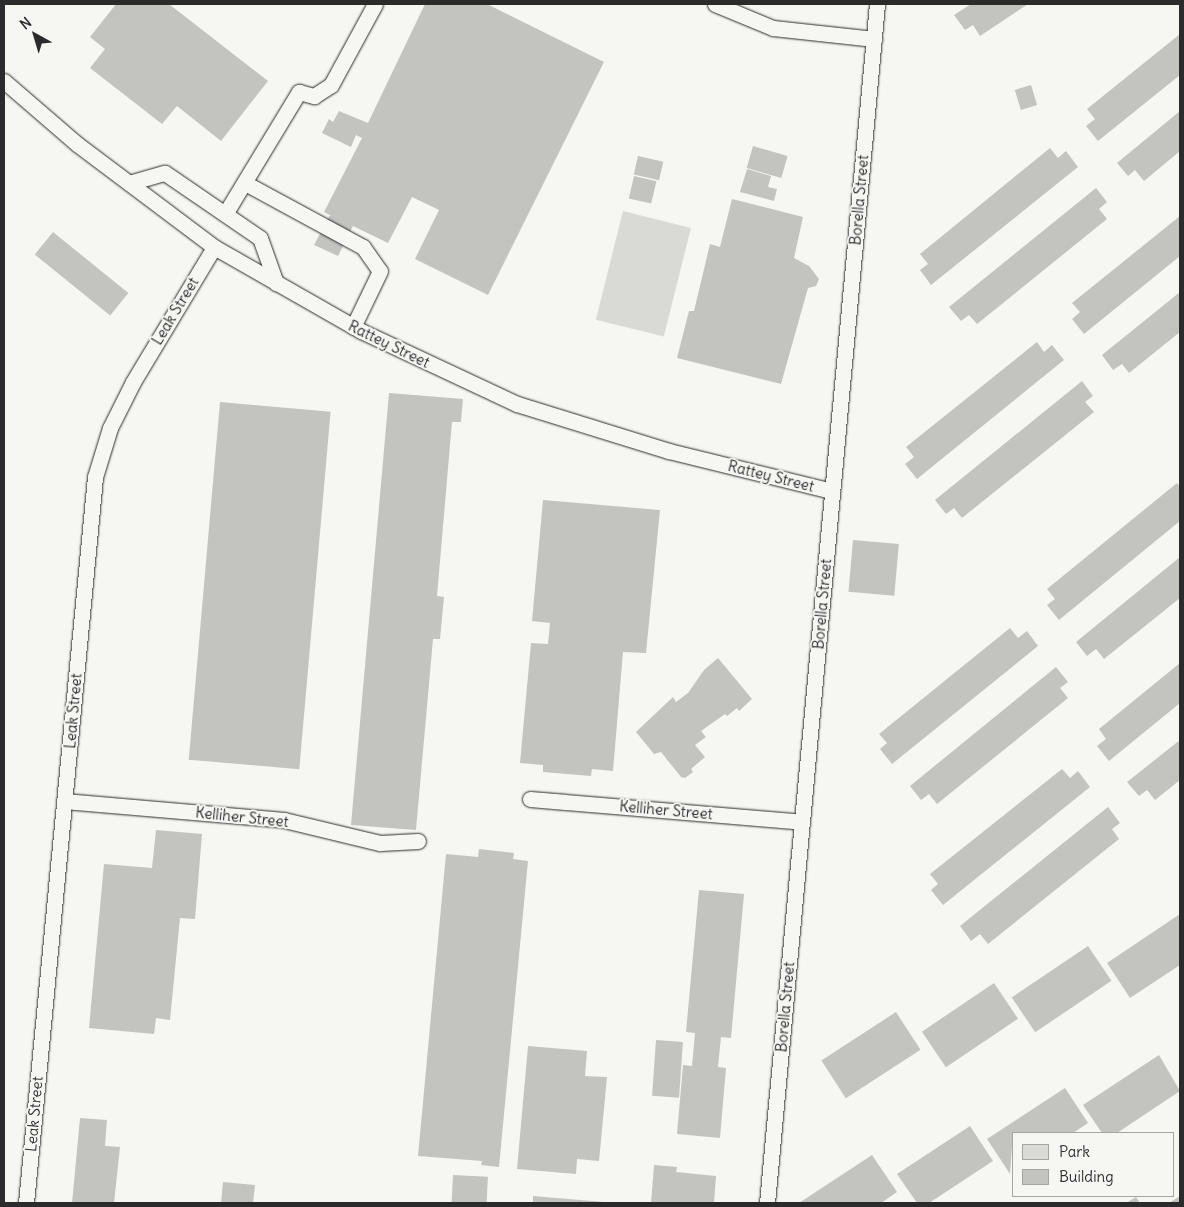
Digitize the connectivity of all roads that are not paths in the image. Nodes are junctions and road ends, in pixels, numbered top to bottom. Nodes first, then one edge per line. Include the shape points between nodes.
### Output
1 (375, 4) edge
2 (715, 4) edge
3 (877, 4) edge
4 (874, 39) junction
5 (4, 81) edge
6 (129, 183) junction
7 (245, 183) junction
8 (225, 214) junction
9 (214, 247) junction
10 (276, 283) junction
11 (353, 327) junction
12 (832, 491) junction
13 (530, 799) dead end
14 (64, 802) junction
15 (802, 822) junction
16 (418, 841) dead end
17 (26, 1203) edge
18 (767, 1203) edge

1 - 7 lane via 331,85 314,96 299,92
2 - 4 lane via 744,19 773,28
3 - 4 lane, Borella Street
4 - 12 lane, Borella Street
5 - 6 lane, Rattey Street
6 - 8 lane via 165,173
6 - 9 lane, Rattey Street
7 - 8 lane
7 - 11 lane via 364,247 380,271
8 - 10 lane via 260,238
9 - 10 lane, Rattey Street
9 - 14 lane, Leak Street via 132,382 110,428 95,476
10 - 11 lane, Rattey Street
11 - 12 lane, Rattey Street via 517,404 669,452
12 - 15 lane, Borella Street
13 - 15 lane, Kelliher Street
14 - 16 lane, Kelliher Street via 284,820 380,843
14 - 17 lane, Leak Street
15 - 18 lane, Borella Street

